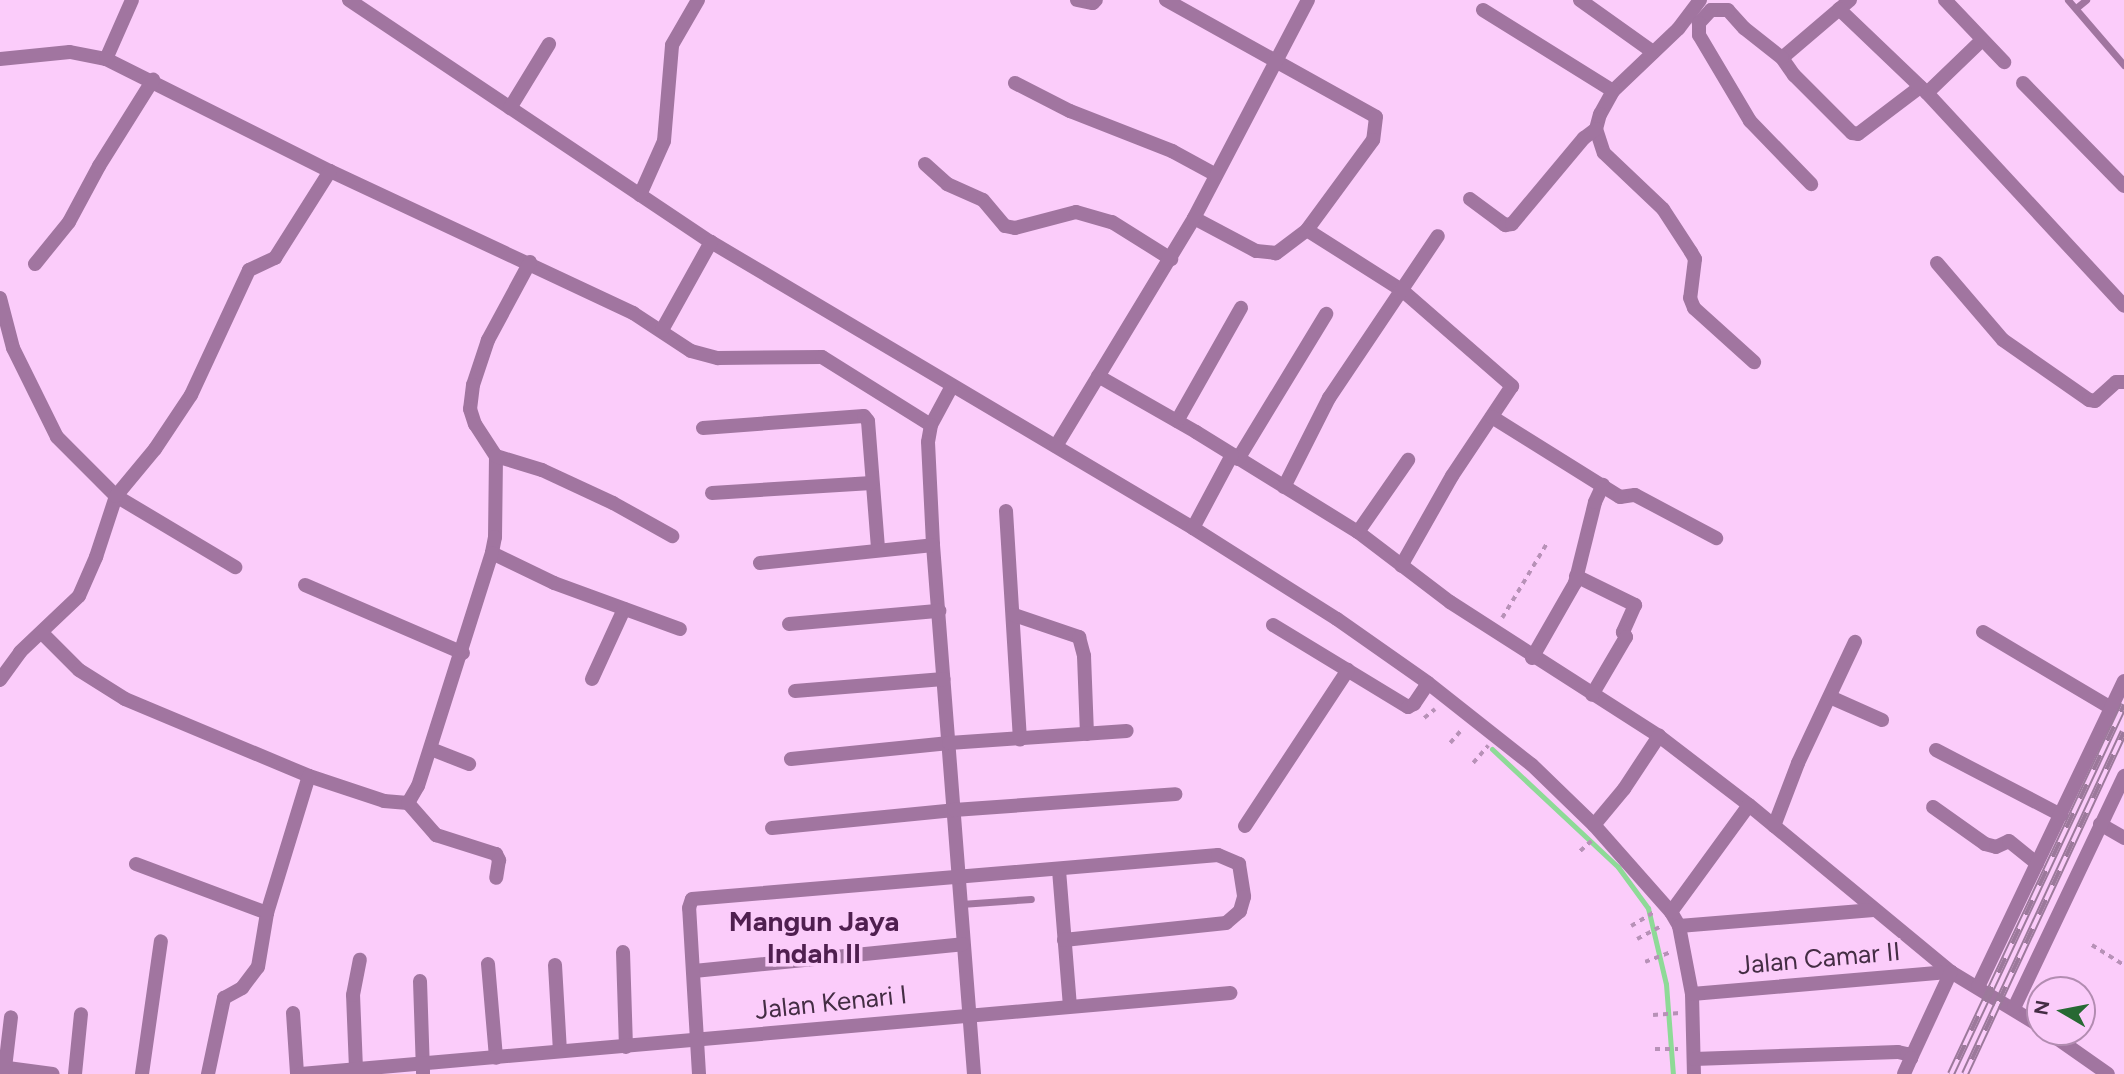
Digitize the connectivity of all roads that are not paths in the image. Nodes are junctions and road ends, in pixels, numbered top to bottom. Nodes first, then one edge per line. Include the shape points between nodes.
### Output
1 (132, 0) edge
2 (349, 0) edge
3 (698, 0) edge
4 (1077, 0) edge
5 (1096, 0) edge
6 (1166, 0) edge
7 (1307, 0) edge
8 (1580, 0) edge
9 (1700, 0) edge
10 (1945, 0) edge
11 (2068, 0) edge
12 (2085, 0) edge
13 (1845, 5) edge
14 (2076, 8) junction
15 (1483, 10) dead end
16 (1982, 40) junction
17 (549, 44) dead end
18 (1653, 52) junction
19 (1782, 58) junction
20 (0, 59) edge
21 (106, 59) junction
22 (1275, 60) junction
23 (2004, 62) dead end
24 (2124, 65) edge
25 (153, 80) junction
26 (1015, 83) dead end
27 (2023, 83) dead end
28 (1923, 90) junction
29 (1613, 91) junction
30 (510, 108) junction
31 (1596, 129) junction
32 (925, 164) dead end
33 (330, 171) junction
34 (1216, 175) junction
35 (1811, 184) dead end
36 (2124, 186) edge
37 (640, 195) junction
38 (1470, 199) dead end
39 (1194, 218) junction
40 (1307, 230) junction
41 (1437, 236) dead end
42 (711, 242) junction
43 (1171, 259) junction
44 (530, 262) junction
45 (1937, 263) dead end
46 (35, 264) dead end
47 (1403, 291) junction
48 (0, 298) edge
49 (2124, 306) edge
50 (1241, 309) dead end
51 (1326, 314) dead end
52 (662, 330) junction
53 (1754, 362) dead end
54 (1098, 376) junction
55 (2124, 382) edge
56 (952, 386) junction
57 (1492, 418) junction
58 (1177, 421) junction
59 (931, 425) junction
60 (702, 428) dead end
61 (1056, 446) junction
62 (496, 456) junction
63 (1235, 457) junction
64 (1408, 460) dead end
65 (872, 483) junction
66 (1603, 485) junction
67 (1284, 487) junction
68 (712, 493) dead end
69 (116, 495) junction
70 (1006, 511) dead end
71 (1193, 528) junction
72 (1359, 532) junction
73 (671, 536) dead end
74 (1716, 538) dead end
75 (933, 545) junction
76 (878, 549) junction
77 (492, 552) junction
78 (760, 563) dead end
79 (1401, 566) junction
80 (235, 567) dead end
81 (1576, 576) junction
82 (305, 585) dead end
83 (624, 609) junction
84 (939, 611) junction
85 (1014, 615) junction
86 (789, 624) dead end
87 (1273, 625) dead end
88 (680, 629) dead end
89 (1983, 632) dead end
90 (42, 634) junction
91 (1855, 642) dead end
92 (463, 653) junction
93 (1532, 658) junction
94 (1348, 670) junction
95 (592, 679) dead end
96 (944, 679) junction
97 (0, 680) edge
98 (2124, 681) edge
99 (1428, 683) junction
100 (795, 691) dead end
101 (1592, 695) junction
102 (1829, 697) junction
103 (2111, 708) junction
104 (1882, 720) dead end
105 (1127, 731) dead end
106 (1087, 734) junction
107 (1659, 736) junction
108 (1020, 740) junction
109 (949, 743) junction
110 (431, 749) junction
111 (1936, 750) dead end
112 (791, 759) dead end
113 (469, 764) dead end
114 (309, 776) junction
115 (2124, 776) edge
116 (1174, 794) dead end
117 (408, 803) junction
118 (1749, 805) junction
119 (1933, 807) dead end
120 (954, 810) junction
121 (2061, 815) junction
122 (2100, 824) junction
123 (1245, 826) dead end
124 (1774, 826) junction
125 (772, 828) dead end
126 (1593, 832) junction
127 (2124, 838) edge
128 (136, 864) dead end
129 (2038, 864) junction
130 (1059, 870) junction
131 (496, 878) dead end
132 (958, 878) junction
133 (1031, 899) dead end
134 (960, 904) junction
135 (1873, 910) junction
136 (1664, 911) junction
137 (267, 913) junction
138 (1679, 926) junction
139 (1064, 940) junction
140 (161, 941) dead end
141 (963, 944) junction
142 (623, 952) dead end
143 (360, 960) dead end
144 (488, 964) dead end
145 (555, 965) dead end
146 (694, 971) junction
147 (1951, 972) junction
148 (420, 981) dead end
149 (1978, 987) junction
150 (1230, 993) dead end
151 (1692, 994) junction
152 (1070, 1006) junction
153 (2014, 1008) junction
154 (293, 1013) dead end
155 (81, 1014) dead end
156 (969, 1014) junction
157 (11, 1017) dead end
158 (2026, 1017) edge
159 (697, 1041) junction
160 (2068, 1046) edge
161 (626, 1047) junction
162 (560, 1051) junction
163 (496, 1058) junction
164 (1911, 1058) junction
165 (1694, 1059) junction
166 (3, 1068) edge
167 (356, 1069) junction
168 (423, 1069) edge
169 (53, 1074) edge
170 (75, 1074) edge
171 (142, 1074) edge
172 (208, 1074) edge
173 (299, 1074) edge
174 (699, 1074) edge
175 (974, 1074) edge
176 (1694, 1074) edge
177 (1904, 1074) edge
178 (2108, 1074) edge

1 - 21 street
2 - 30 street
3 - 37 street via 672,45 664,141
4 - 5 street
6 - 22 street
7 - 22 street
8 - 18 street
9 - 18 street
10 - 16 street
11 - 14 lane
12 - 14 lane
13 - 19 street
13 - 28 street
14 - 24 lane
15 - 29 street
16 - 23 street
16 - 28 street
17 - 30 street
18 - 29 street
19 - 28 street via 1852,133 1858,134
19 - 35 street via 1728,10 1711,10 1699,23 1699,35 1750,121
20 - 21 street via 70,52
21 - 25 street
22 - 34 street
22 - 40 street via 1376,117 1373,140
25 - 33 street
25 - 46 street via 69,222
26 - 34 street
27 - 36 street
28 - 49 street
29 - 31 street
30 - 37 street
31 - 38 street via 1512,224 1505,225
31 - 53 street via 1604,153 1663,209 1695,259 1690,298 1694,308
32 - 43 street via 947,184 983,200 1005,226 1015,228 1076,212 1112,222
33 - 44 street
33 - 69 street via 275,258 250,270 191,395 155,449
34 - 39 street
37 - 42 street
39 - 40 street via 1267,254 1276,253
39 - 43 street
40 - 47 street
41 - 47 street
42 - 52 street
42 - 56 street
43 - 54 street
44 - 52 street
44 - 62 street via 488,341 473,385 470,409
45 - 55 street via 2003,340 2089,400 2095,401 2116,382
47 - 57 street via 1511,384
47 - 67 street via 1329,398
48 - 69 street via 13,348 57,437
50 - 58 street
51 - 63 street
52 - 59 street via 691,351 718,358 822,357
54 - 58 street
54 - 61 street
56 - 59 street
56 - 61 street
57 - 66 street
57 - 79 street via 1452,476
58 - 63 street
59 - 75 street
60 - 65 street via 864,416
61 - 71 street
62 - 73 street via 542,470
62 - 77 street
63 - 67 street
63 - 71 street
64 - 72 street
65 - 68 street
65 - 76 street
66 - 74 street via 1620,497 1635,495
66 - 81 street
67 - 72 street
69 - 80 street
69 - 90 street via 79,596
70 - 85 street
71 - 99 street
72 - 79 street
75 - 76 street
75 - 84 street
76 - 78 street
77 - 83 street via 554,583
77 - 92 street
79 - 93 street
81 - 93 street via 1563,609
81 - 101 street via 1635,605 1623,632 1626,637
82 - 92 street
83 - 88 street
83 - 95 street
84 - 86 street
84 - 96 street
85 - 106 street via 1079,637
85 - 108 street
87 - 94 street
89 - 103 street
90 - 97 street via 20,652
90 - 114 street via 79,670 125,699
91 - 102 street
92 - 110 street
93 - 101 street
94 - 99 street via 1408,707
94 - 123 street
96 - 100 street
96 - 109 street
98 - 103 street
99 - 126 street via 1532,765
101 - 107 street
102 - 104 street
102 - 124 street
103 - 121 street
105 - 106 street
106 - 108 street
107 - 118 street
107 - 126 street
108 - 109 street
109 - 112 street
109 - 120 street
110 - 113 street
110 - 117 street
111 - 121 street
114 - 117 street via 384,801
114 - 137 street
115 - 122 street
116 - 120 street
117 - 131 street via 436,835 496,854
118 - 124 street
118 - 136 street
119 - 129 street via 1985,844 1996,847 2008,841
120 - 125 street
120 - 132 street
121 - 129 street
122 - 127 street
122 - 153 street
124 - 135 street
126 - 136 street
128 - 137 street
129 - 149 street
130 - 132 street
130 - 139 street
130 - 139 street via 1217,855 1239,864 1243,877 1240,911 1226,923
132 - 134 street
132 - 146 street via 692,899
133 - 134 lane
134 - 141 street
135 - 138 street
135 - 147 street
136 - 138 street
137 - 172 street via 258,967 242,988 224,998
138 - 151 street
139 - 152 street
140 - 171 street
141 - 146 street
141 - 156 street
142 - 161 street
143 - 167 street via 353,995
144 - 163 street
145 - 162 street
146 - 159 street
147 - 149 street
147 - 151 street, Jalan Camar II
147 - 164 street
148 - 168 street
149 - 153 street
150 - 152 street, Jalan Kenari I
151 - 165 street
152 - 156 street, Jalan Kenari I
153 - 158 street
154 - 173 street
155 - 170 street
156 - 159 street, Jalan Kenari I
156 - 175 street
157 - 166 street
159 - 161 street, Jalan Kenari I
159 - 174 street
160 - 178 street
161 - 162 street, Jalan Kenari I
162 - 163 street, Jalan Kenari I
163 - 168 street, Jalan Kenari I
164 - 165 street via 1898,1052
164 - 177 street
165 - 176 street
166 - 169 street
167 - 168 street, Jalan Kenari I
167 - 173 street, Jalan Kenari I

